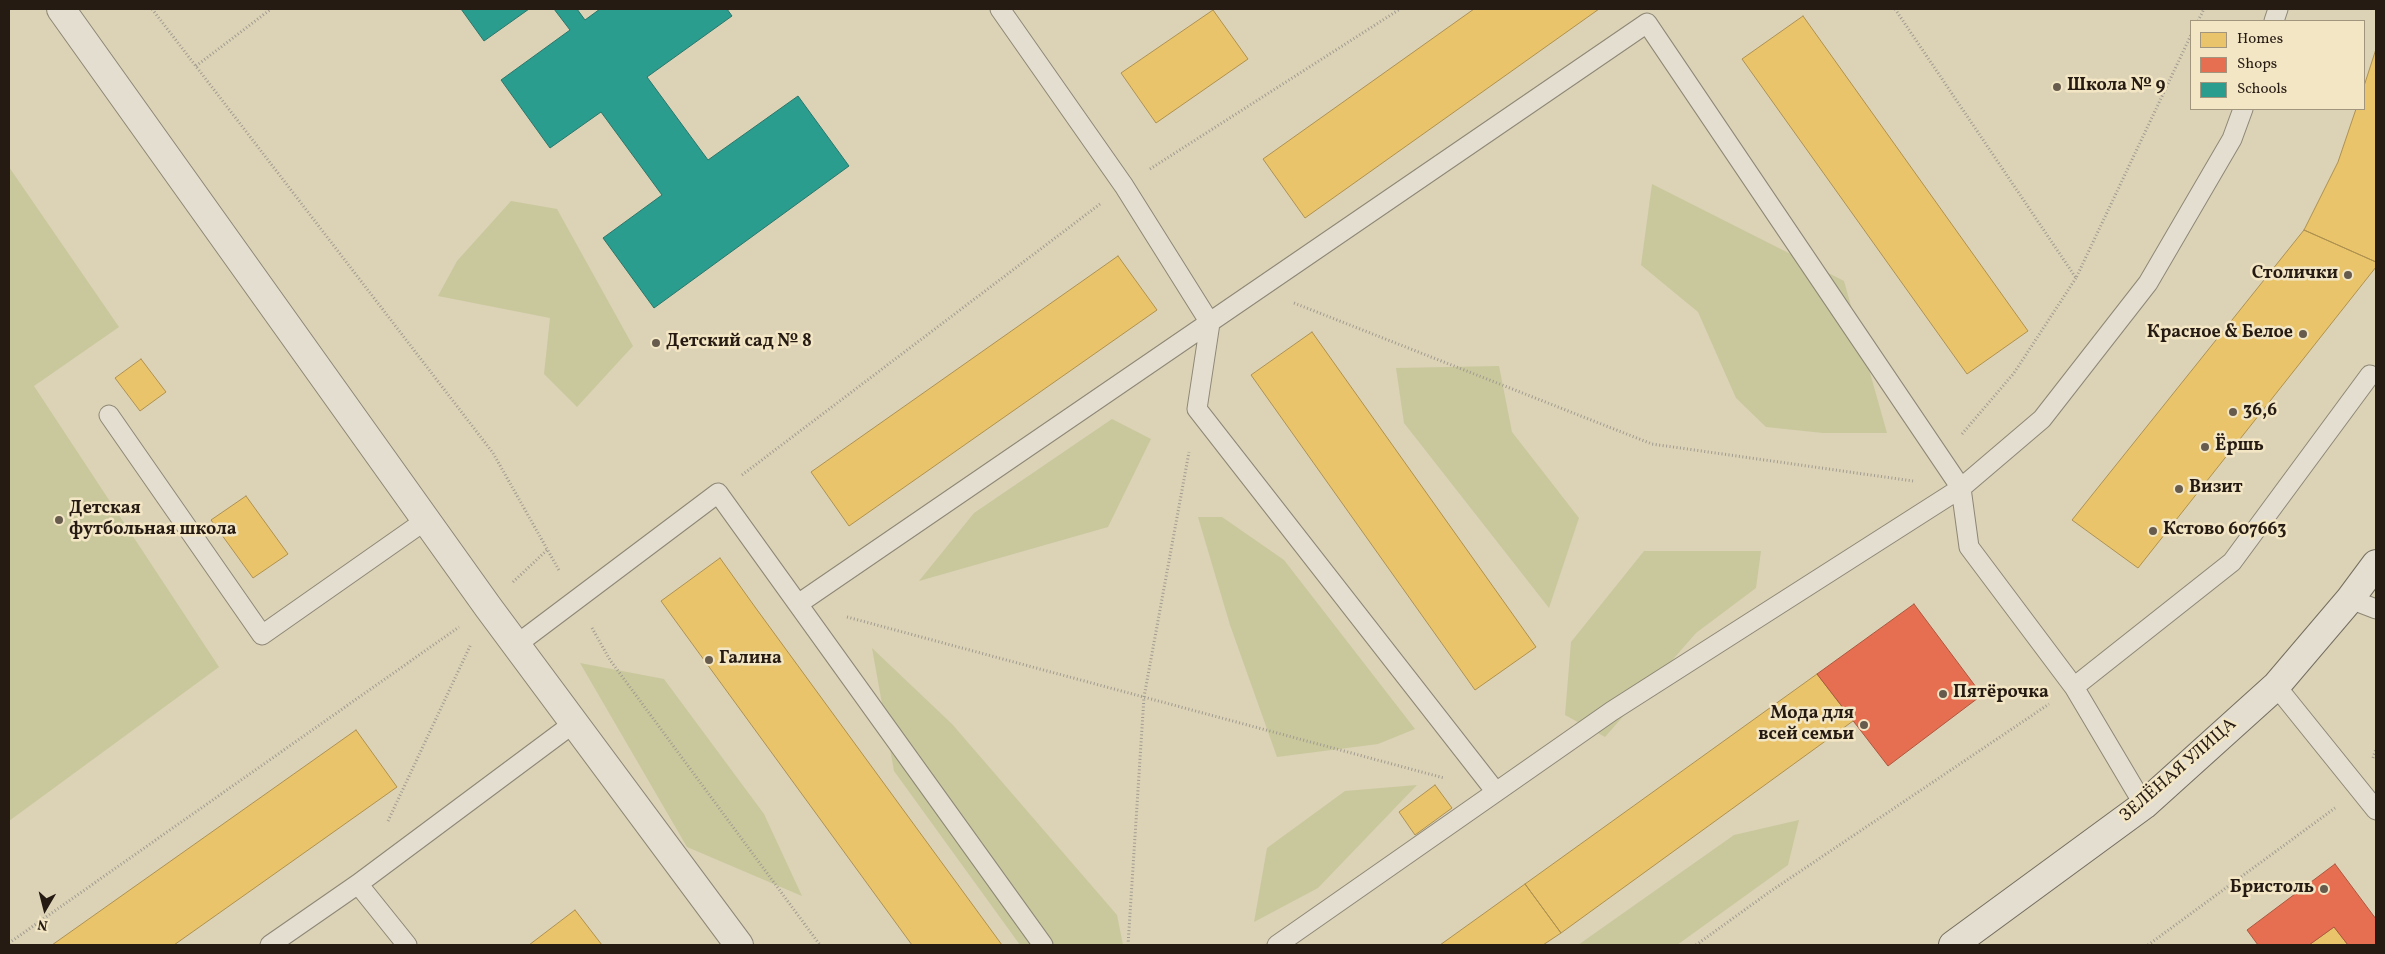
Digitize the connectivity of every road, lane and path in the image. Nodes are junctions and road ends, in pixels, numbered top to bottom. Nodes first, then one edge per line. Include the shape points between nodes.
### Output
1 (61, 9) edge
2 (152, 9) edge
3 (271, 9) edge
4 (1000, 9) edge
5 (1400, 9) edge
6 (1895, 9) edge
7 (2190, 37) edge
8 (196, 66) junction
9 (2243, 110) edge
10 (1124, 186) junction
11 (2076, 278) junction
12 (1259, 289) junction
13 (1210, 323) junction
14 (2370, 375) dead end
15 (1197, 409) junction
16 (109, 415) dead end
17 (1961, 488) junction
18 (718, 493) junction
19 (426, 520) junction
20 (547, 550) junction
21 (2376, 564) edge
22 (2350, 599) junction
23 (576, 600) junction
24 (798, 604) junction
25 (488, 607) junction
26 (2376, 609) edge
27 (516, 645) junction
28 (2074, 686) junction
29 (2276, 686) junction
30 (1144, 698) junction
31 (574, 723) junction
32 (2376, 749) edge
33 (2361, 790) junction
34 (1496, 792) junction
35 (2144, 805) junction
36 (2376, 810) edge
37 (388, 822) dead end
38 (358, 884) junction
39 (9, 943) edge
40 (270, 945) edge
41 (407, 945) edge
42 (739, 945) edge
43 (820, 945) edge
44 (1043, 945) edge
45 (1128, 945) edge
46 (1277, 945) edge
47 (1696, 945) edge
48 (1953, 945) edge
49 (2148, 945) edge

1 - 19 street
2 - 8 path
3 - 8 path
4 - 10 lane
5 - 10 path
6 - 11 path
7 - 11 path
8 - 20 path via 493,453
9 - 17 lane via 2232,139 2148,283 2042,418
10 - 13 lane
10 - 18 path
11 - 17 path via 2014,373 1962,431
12 - 13 lane
12 - 17 path via 1652,444
12 - 17 lane via 1647,23
13 - 15 lane
13 - 24 lane
14 - 28 lane via 2232,562
15 - 30 path
15 - 34 lane
16 - 19 lane via 262,635
17 - 28 lane via 1969,547
17 - 34 lane via 1612,711
18 - 23 lane
18 - 24 lane
19 - 25 street
20 - 23 path
20 - 25 path
21 - 22 street, ЗЕЛЁНАЯ УЛИЦА
22 - 26 lane
22 - 29 street, ЗЕЛЁНАЯ УЛИЦА
23 - 27 lane
23 - 43 path via 610,660
24 - 30 path
24 - 44 lane
25 - 27 street
25 - 37 path
25 - 39 path
27 - 31 street
28 - 35 lane
28 - 47 path
29 - 33 lane
29 - 35 street, ЗЕЛЁНАЯ УЛИЦА
30 - 34 path
30 - 45 path
31 - 38 lane
31 - 42 street
32 - 33 path
33 - 36 lane
33 - 49 path
34 - 46 lane
35 - 48 street, ЗЕЛЁНАЯ УЛИЦА
38 - 40 lane
38 - 41 lane

